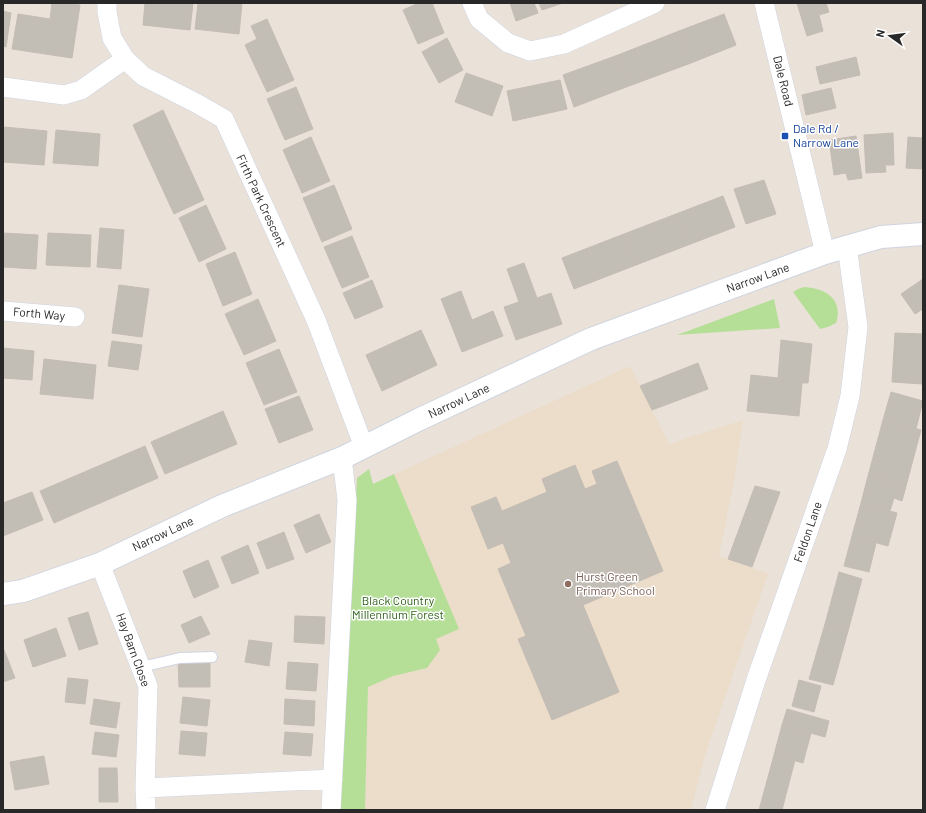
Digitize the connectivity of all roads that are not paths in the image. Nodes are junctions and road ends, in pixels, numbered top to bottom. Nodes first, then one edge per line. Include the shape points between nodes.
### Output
1 (107, 3) edge
2 (472, 3) edge
3 (655, 3) edge
4 (764, 3) edge
5 (125, 59) junction
6 (3, 88) edge
7 (923, 234) edge
8 (846, 246) junction
9 (826, 252) junction
10 (3, 311) edge
11 (75, 317) dead end
12 (364, 447) junction
13 (342, 458) junction
14 (100, 564) junction
15 (3, 594) edge
16 (212, 657) dead end
17 (141, 667) junction
18 (334, 779) junction
19 (145, 788) junction
20 (146, 810) edge
21 (331, 810) edge
22 (715, 810) edge

1 - 5 street, Firth Park Crescent via 112,38
2 - 3 street via 479,19 508,43 530,51 564,44
4 - 9 street, Dale Road
5 - 6 street via 81,90 64,95
5 - 12 street, Firth Park Crescent via 143,76 224,119 316,320
7 - 8 main road, Narrow Lane via 881,237
8 - 9 main road, Narrow Lane
8 - 22 street, Feldon Lane via 858,327 850,396 837,449 756,680
9 - 12 main road, Narrow Lane via 591,339
10 - 11 street, Forth Way
12 - 13 main road, Narrow Lane
13 - 14 main road, Narrow Lane via 222,506
13 - 18 street via 347,500
14 - 15 main road, Narrow Lane via 22,591
14 - 17 street, Hay Barn Close
16 - 17 lane via 180,658
17 - 19 street, Hay Barn Close via 148,686
18 - 19 street
18 - 21 street
19 - 20 street, Hay Barn Close

